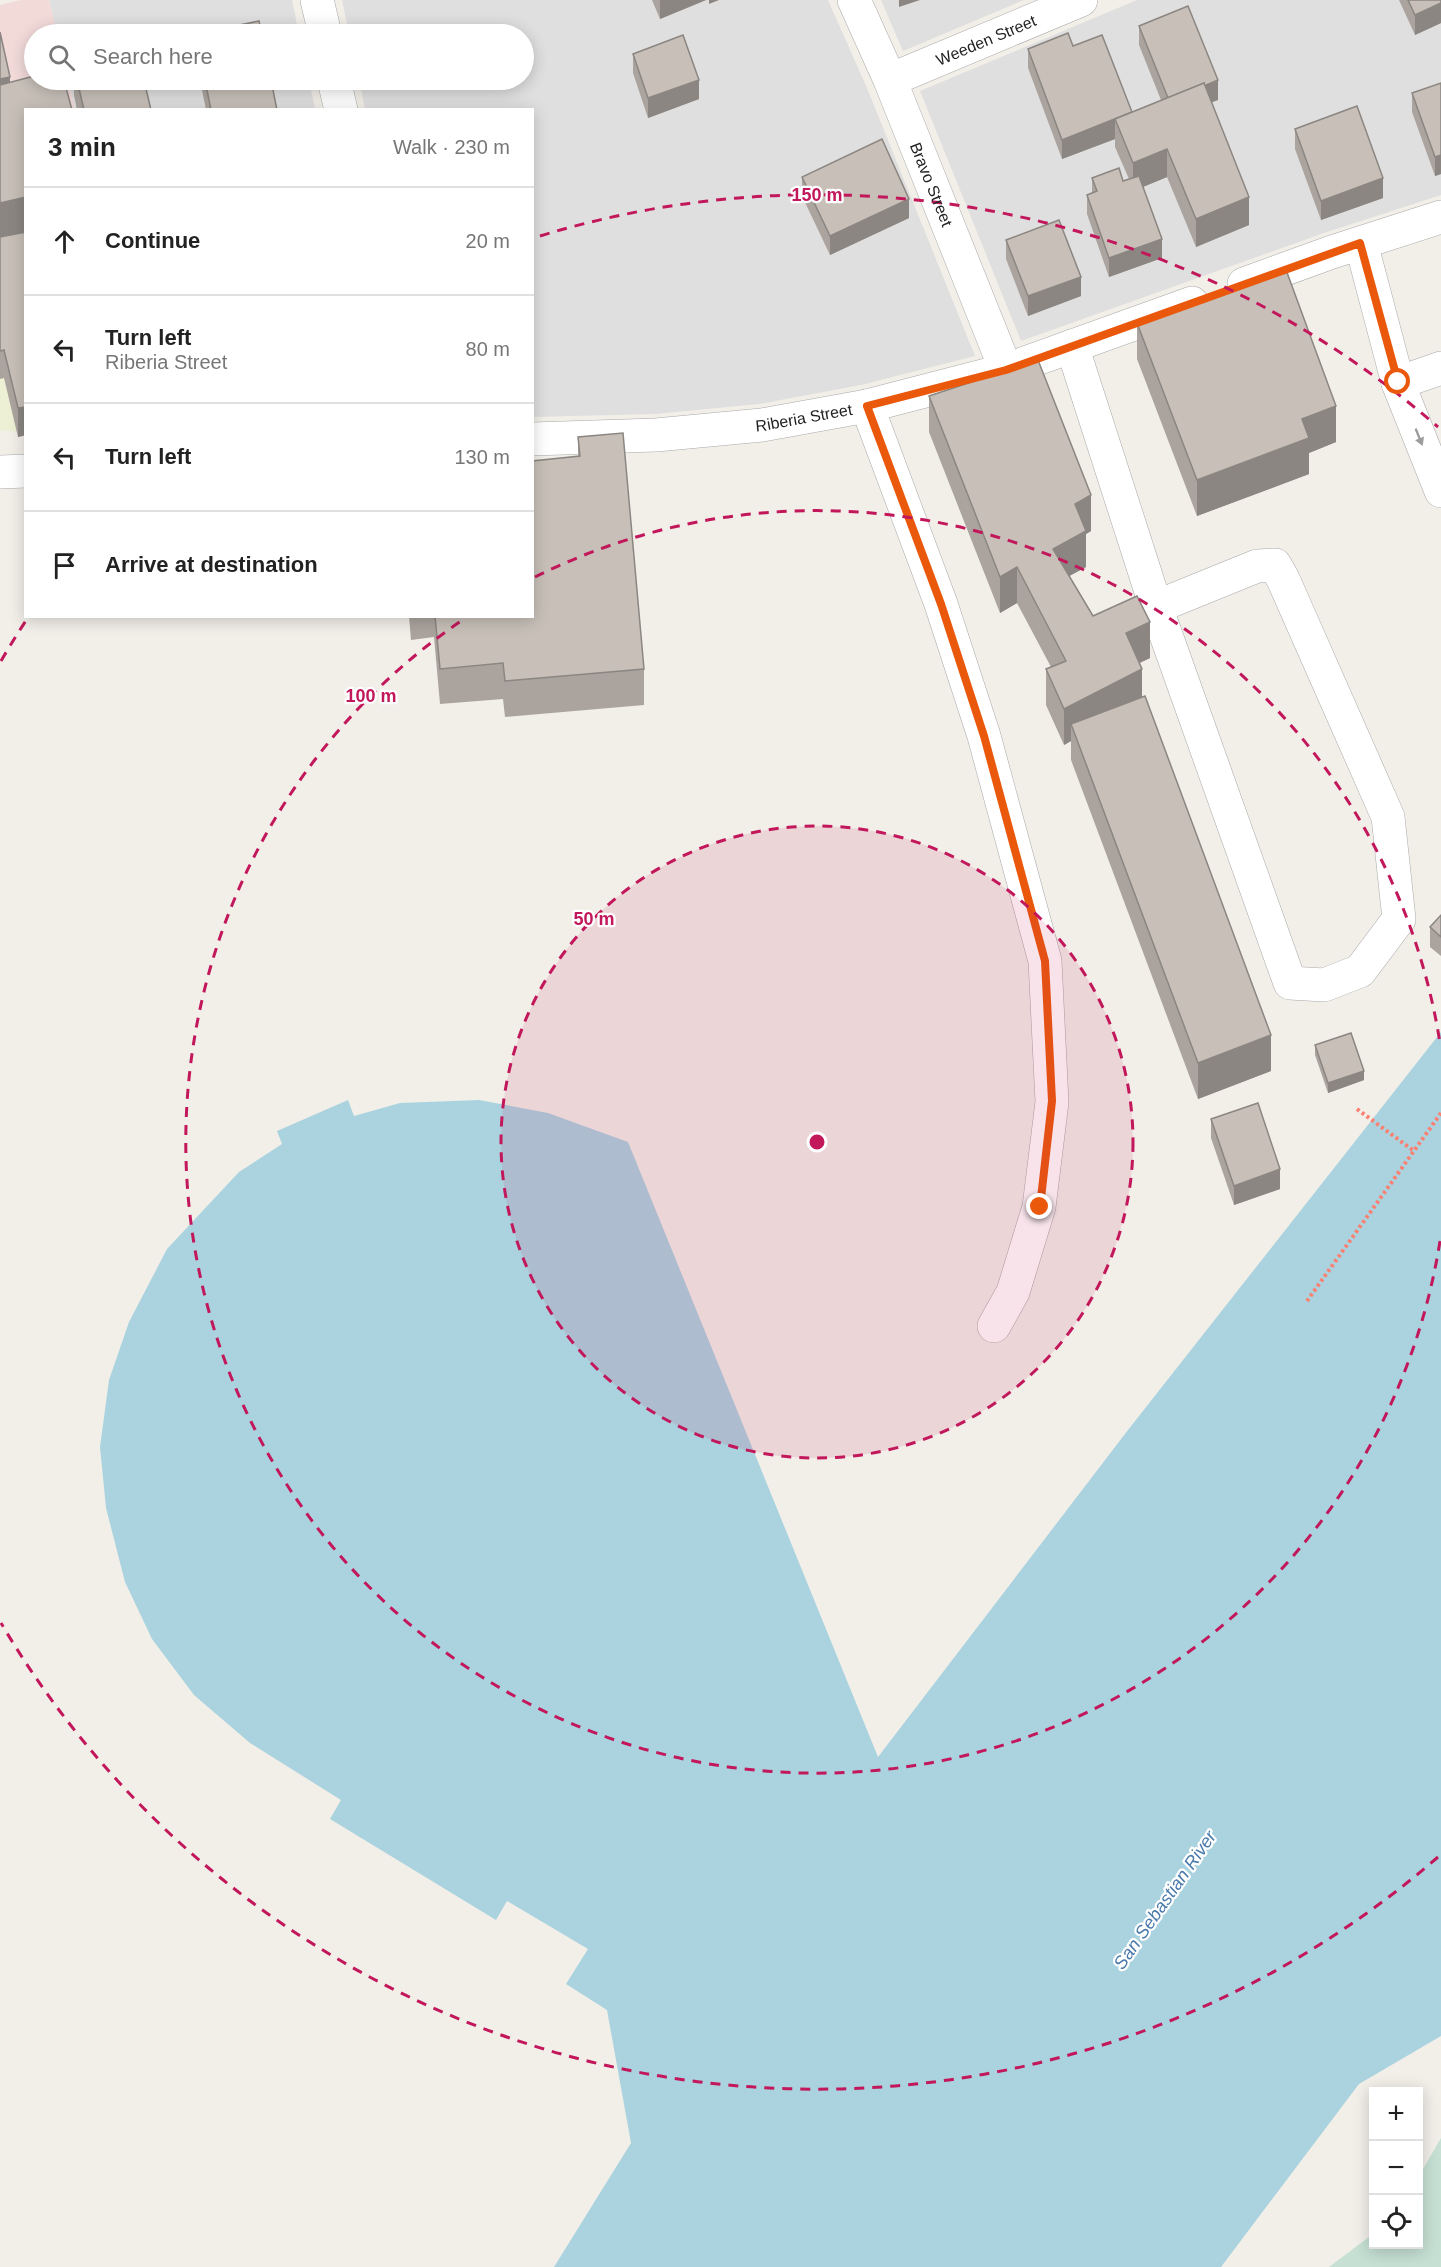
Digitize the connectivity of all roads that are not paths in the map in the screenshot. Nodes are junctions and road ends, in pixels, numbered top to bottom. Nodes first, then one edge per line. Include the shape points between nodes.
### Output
1 (317, 0) edge
2 (854, 0) edge
3 (1081, 0) edge
4 (323, 24) edge
5 (890, 80) junction
6 (336, 90) edge
7 (341, 108) edge
8 (1441, 218) edge
9 (1360, 243) junction
10 (1072, 346) junction
11 (1441, 368) edge
12 (1006, 370) junction
13 (1398, 382) junction
14 (867, 406) junction
15 (534, 439) edge
16 (24, 471) edge
17 (0, 472) edge
18 (1441, 491) edge
19 (1156, 607) junction
20 (994, 1326) dead end

1 - 4 street
2 - 5 street, Bravo Street
3 - 5 street, Weeden Street
5 - 12 street, Bravo Street
6 - 7 street
8 - 9 street, Riberia Street
9 - 10 street, Riberia Street
9 - 13 street
10 - 12 street, Riberia Street
10 - 19 street
11 - 13 street
12 - 14 street, Riberia Street
13 -> 18 street
14 - 15 street, Riberia Street via 762,425 656,435
14 - 20 street via 941,604 984,736 1045,961 1052,1101 1040,1207 1013,1292
16 - 17 street
19 - 19 street via 1290,983 1323,985 1360,971 1399,919 1388,817 1283,579 1275,565 1257,566

